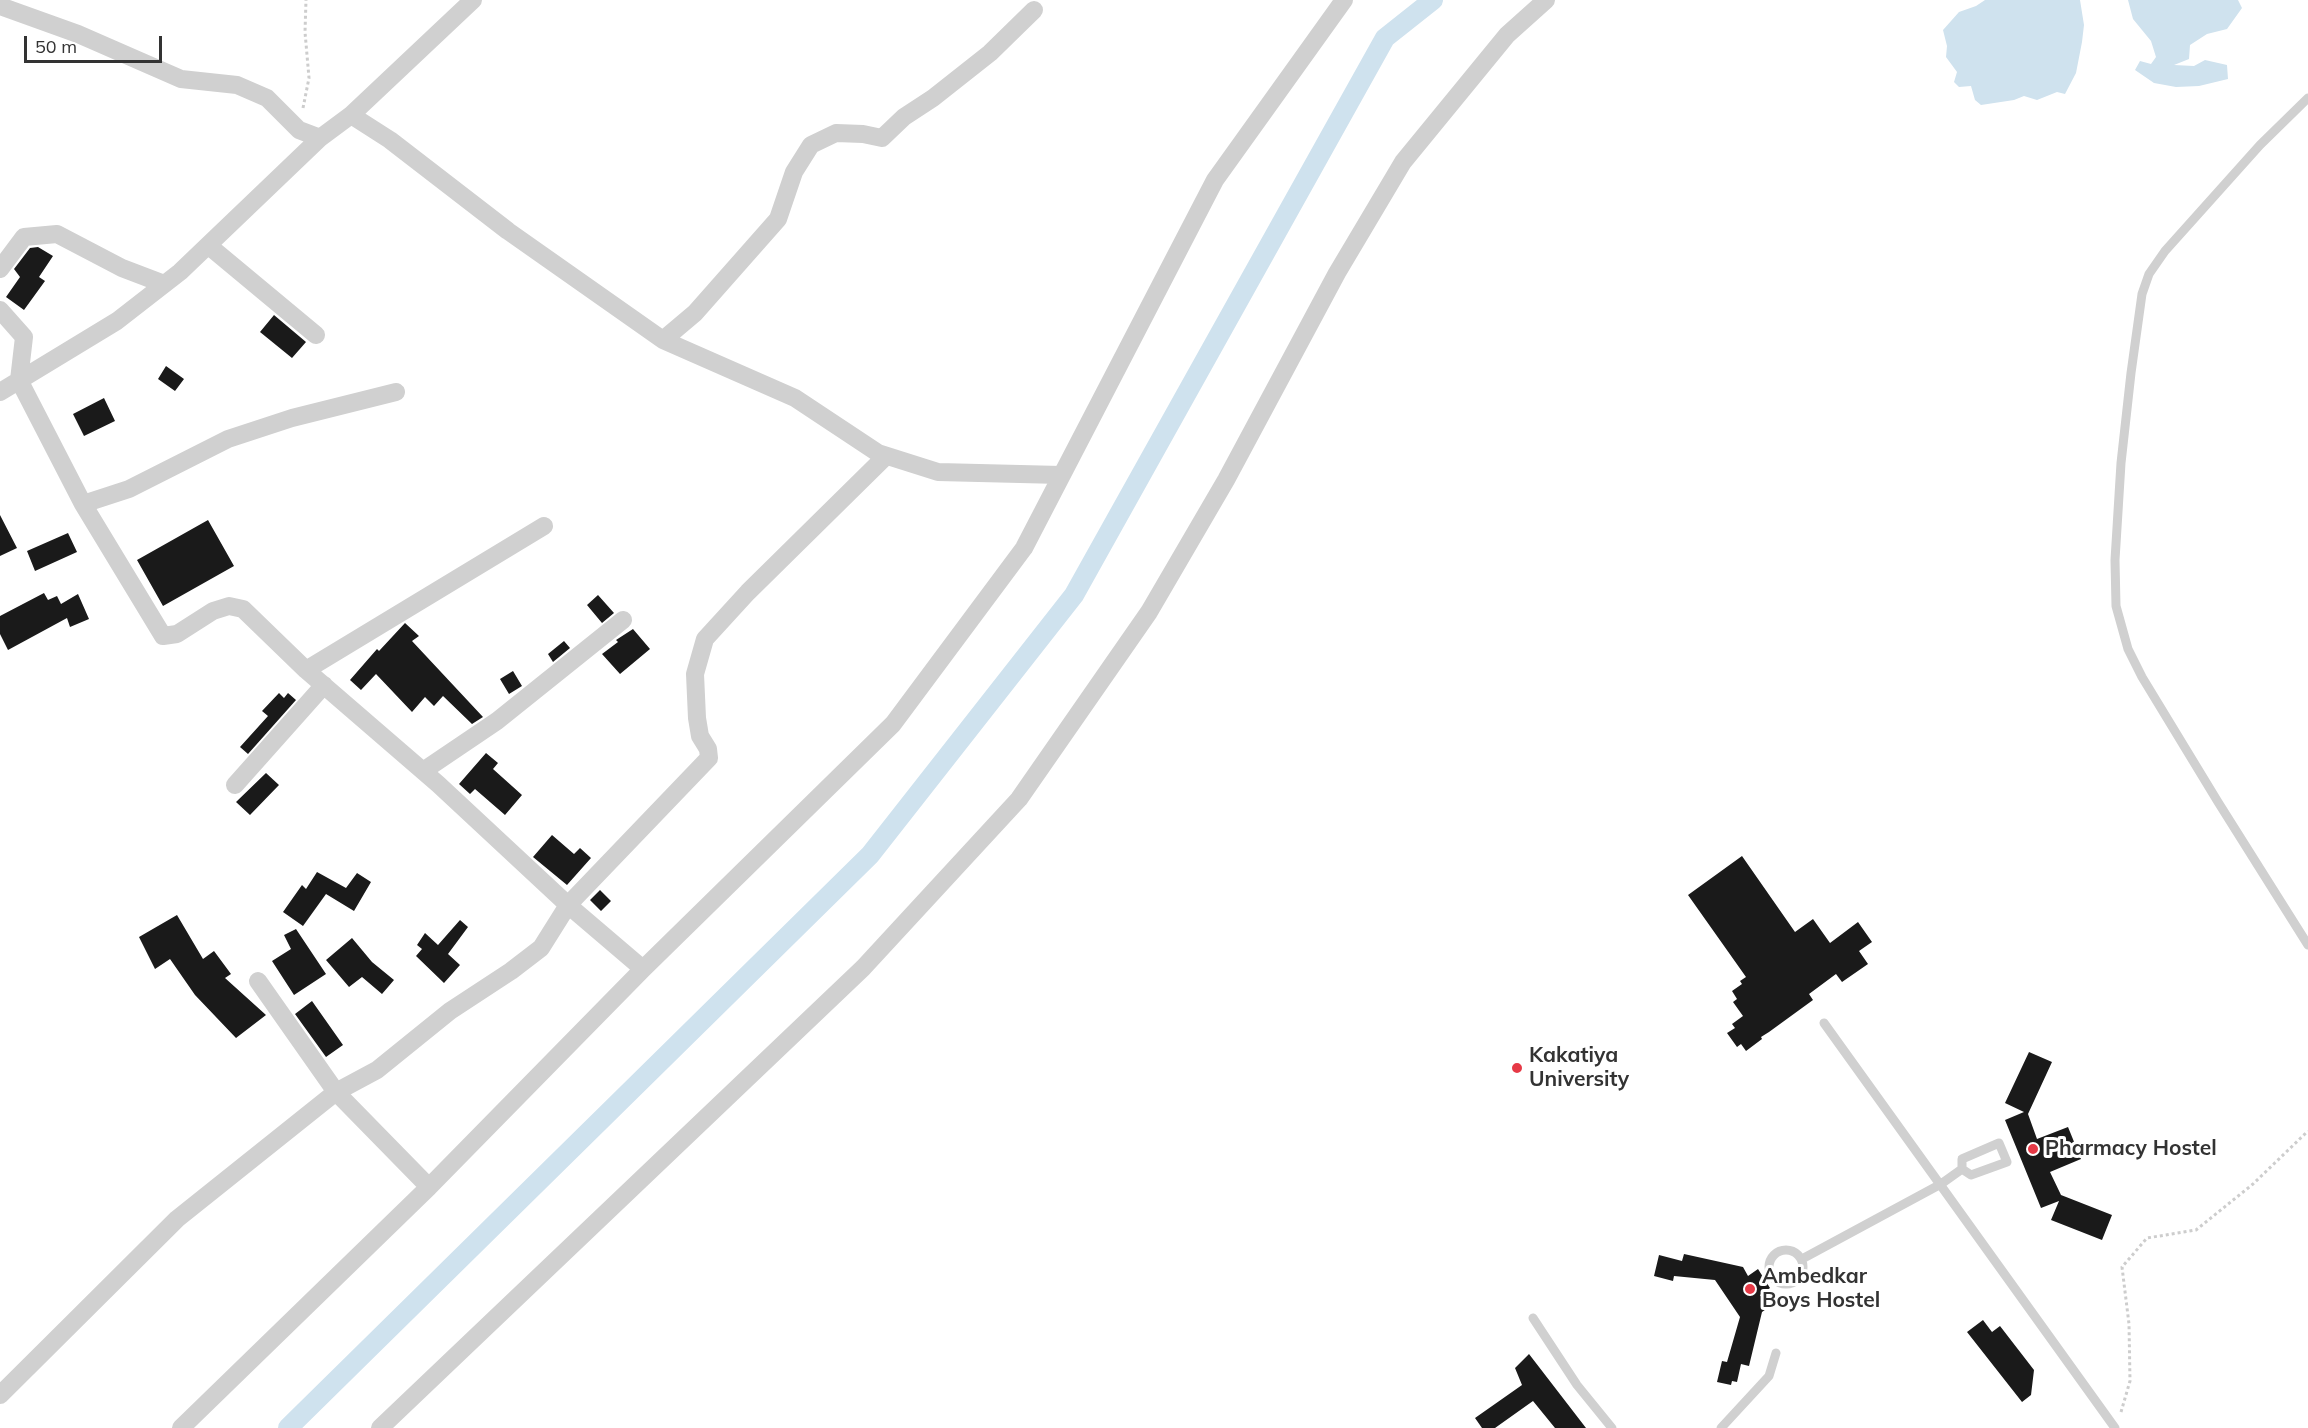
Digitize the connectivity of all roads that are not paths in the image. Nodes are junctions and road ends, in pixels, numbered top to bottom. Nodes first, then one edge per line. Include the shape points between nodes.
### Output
1 (473, 0) edge
2 (1344, 0) edge
3 (1546, 0) edge
4 (0, 6) edge
5 (1034, 10) dead end
6 (2308, 98) edge
7 (351, 115) junction
8 (320, 138) junction
9 (209, 246) junction
10 (0, 269) edge
11 (164, 284) junction
12 (0, 310) edge
13 (316, 334) dead end
14 (663, 340) junction
15 (19, 380) junction
16 (0, 392) edge
17 (396, 392) dead end
18 (886, 456) junction
19 (1061, 475) junction
20 (83, 504) junction
21 (544, 526) dead end
22 (623, 620) dead end
23 (306, 670) junction
24 (324, 685) junction
25 (423, 771) junction
26 (236, 785) dead end
27 (568, 905) junction
28 (2308, 945) edge
29 (643, 969) junction
30 (258, 981) dead end
31 (1824, 1023) dead end
32 (336, 1092) junction
33 (1962, 1169) junction
34 (1941, 1184) junction
35 (429, 1187) junction
36 (1802, 1259) dead end
37 (1533, 1318) dead end
38 (1776, 1353) dead end
39 (0, 1395) edge
40 (181, 1428) edge
41 (380, 1428) edge
42 (1612, 1428) edge
43 (1721, 1428) edge
44 (2115, 1428) edge

1 - 7 street
2 - 19 street via 1215,180
3 - 41 street via 1507,35 1404,162 1337,273 1226,480 1149,612 1019,799 862,968
4 - 8 street via 78,34 181,79 237,85 267,98 299,130
5 - 14 street via 990,53 882,138 836,133 811,145 794,172 778,219 695,313
6 - 28 lane via 2221,189 2149,274 2142,294 2131,373 2115,560 2116,606 2128,649 2142,677
7 - 8 street
7 - 14 street
8 - 9 street
9 - 11 street
9 - 13 street
10 - 11 street via 24,237 57,234 122,268
11 - 15 street via 117,321
12 - 15 street via 24,337
14 - 18 street via 795,398
15 - 16 street
15 - 20 street
17 - 20 street via 228,439 129,489
18 - 19 street via 938,472
18 - 27 street via 705,639 695,674 700,736 709,758
19 - 29 street via 1024,548 893,724
20 - 23 street via 163,636 177,634 213,611 229,606 243,609
21 - 23 street
22 - 25 street via 497,721
23 - 24 street
24 - 25 street
24 - 26 street
25 - 27 street
27 - 29 street
27 - 32 street via 541,948 450,1011 377,1070
29 - 35 street
30 - 32 street
31 - 34 lane
32 - 35 street
32 - 39 street via 177,1219
33 - 33 lane via 1962,1159 1999,1143 2007,1162 1971,1175
33 - 34 lane
34 - 36 lane
34 - 44 lane
35 - 40 street
37 - 42 lane
38 - 43 lane via 1769,1376

